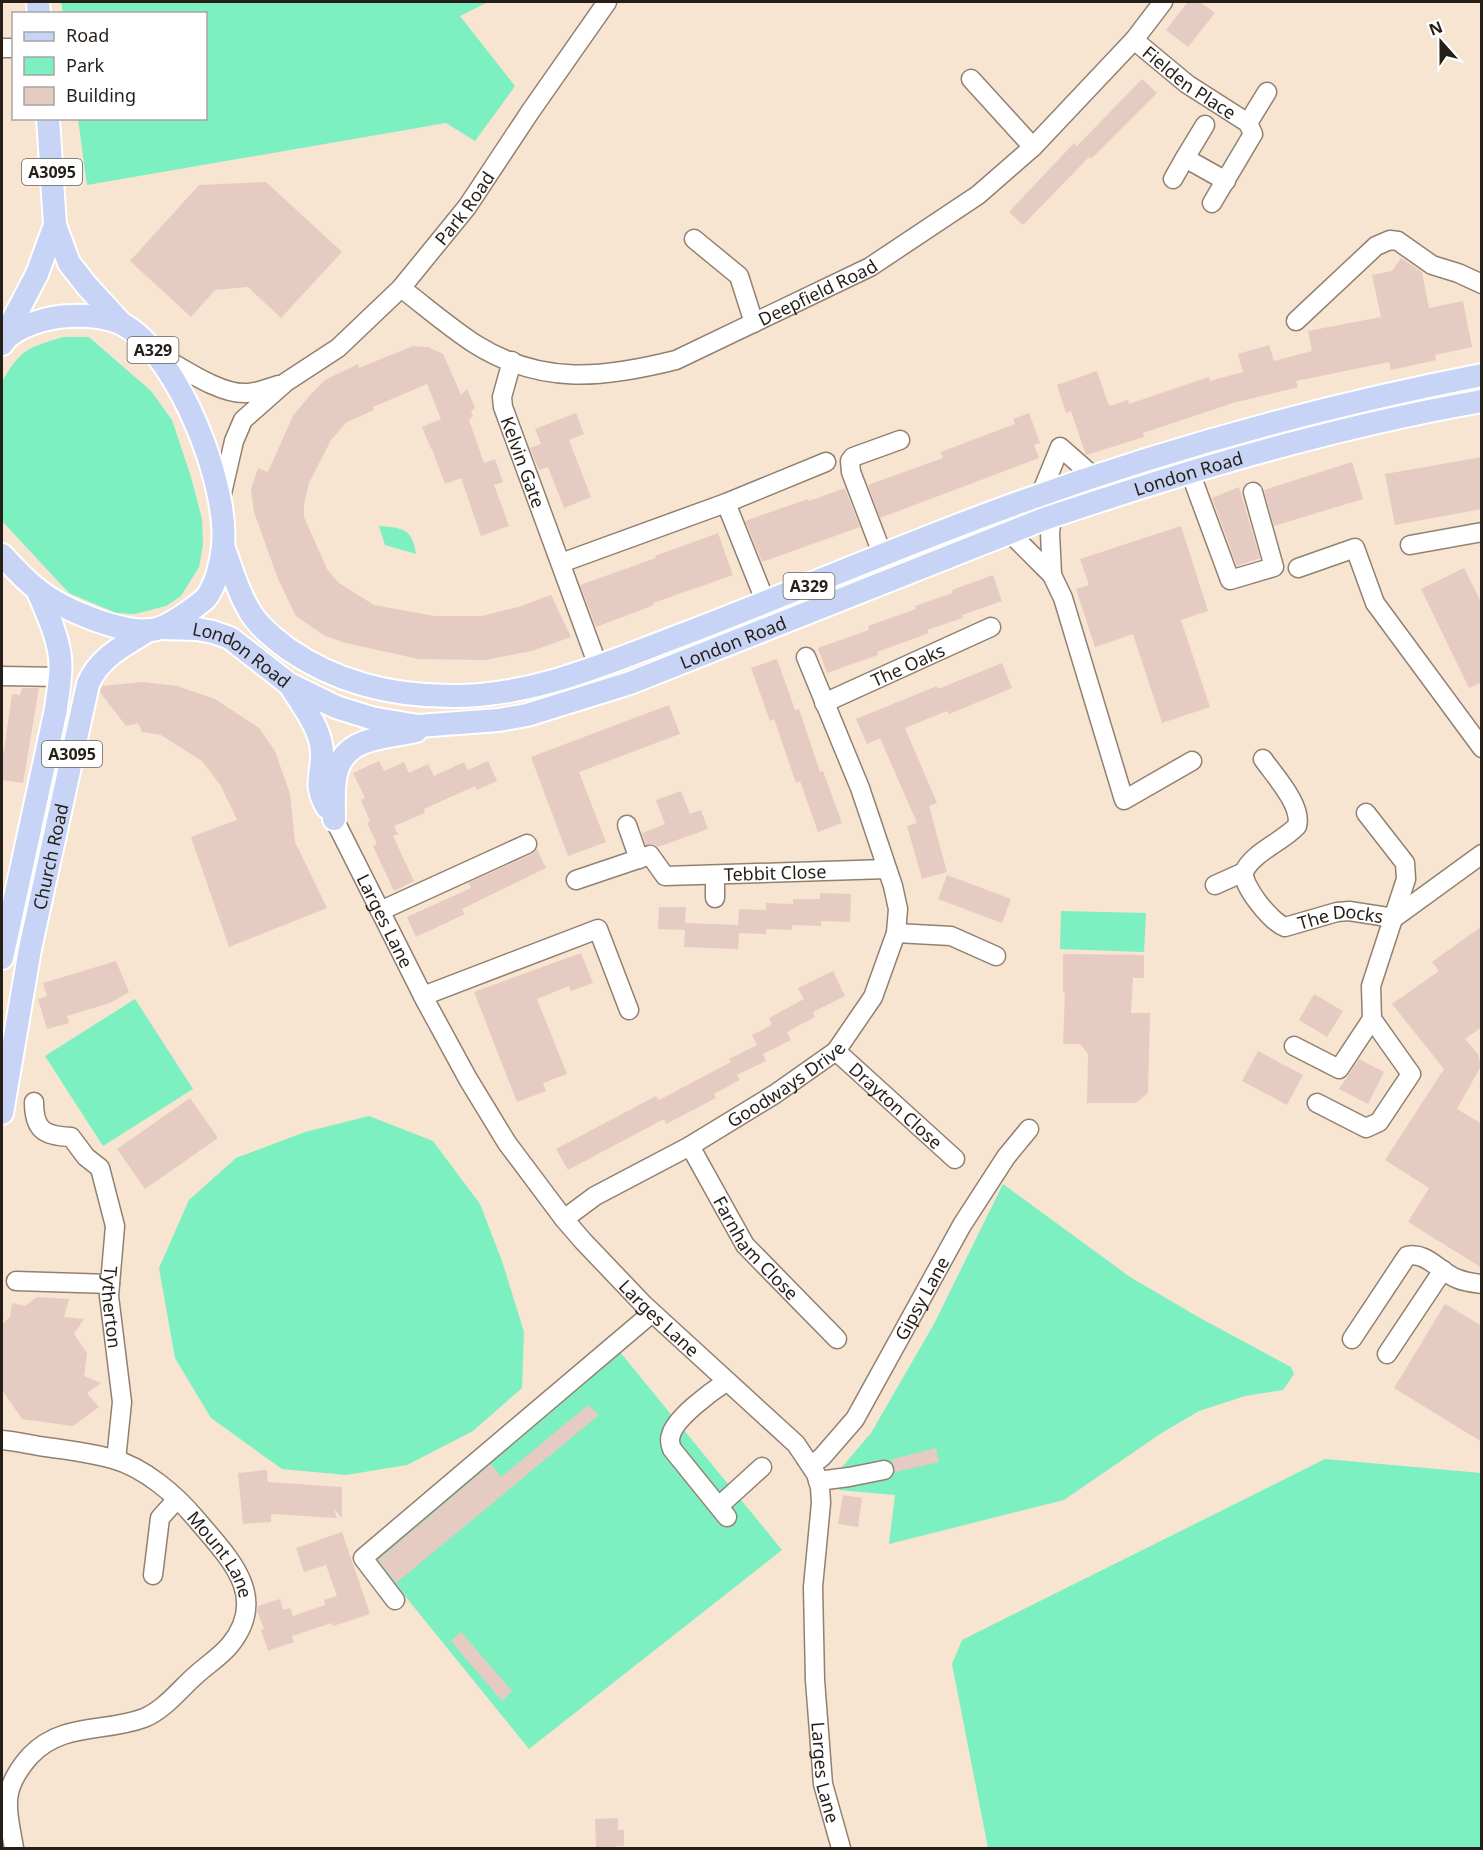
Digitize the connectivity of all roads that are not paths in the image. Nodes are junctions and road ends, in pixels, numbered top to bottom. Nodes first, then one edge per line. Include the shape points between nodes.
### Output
1 (608, 2) edge
2 (1163, 2) edge
3 (1134, 40) junction
4 (971, 79) dead end
5 (1267, 92) dead end
6 (48, 120) edge
7 (1248, 123) junction
8 (1205, 125) dead end
9 (1033, 147) junction
10 (1185, 158) junction
11 (1173, 179) dead end
12 (1226, 181) junction
13 (1212, 203) dead end
14 (55, 225) junction
15 (694, 239) dead end
16 (1482, 284) edge
17 (401, 288) junction
18 (1296, 321) dead end
19 (754, 323) junction
20 (123, 324) junction
21 (3, 340) edge
22 (157, 354) junction
23 (512, 362) junction
24 (1482, 375) edge
25 (286, 382) junction
26 (1482, 401) edge
27 (900, 440) dead end
28 (826, 462) dead end
29 (1190, 472) junction
30 (1093, 476) junction
31 (1253, 492) dead end
32 (1040, 495) junction
33 (726, 503) junction
34 (220, 504) junction
35 (1052, 517) junction
36 (1482, 532) edge
37 (1010, 533) junction
38 (1410, 545) dead end
39 (223, 546) junction
40 (883, 556) junction
41 (6, 563) edge
42 (561, 563) junction
43 (1298, 568) dead end
44 (1052, 575) junction
45 (37, 589) junction
46 (766, 603) junction
47 (991, 627) dead end
48 (156, 629) junction
49 (594, 655) dead end
50 (806, 657) dead end
51 (2, 676) edge
52 (60, 677) junction
53 (289, 684) junction
54 (824, 703) junction
55 (438, 726) junction
56 (1482, 748) edge
57 (1263, 759) dead end
58 (1192, 761) dead end
59 (1366, 813) dead end
60 (334, 819) junction
61 (627, 825) dead end
62 (526, 844) dead end
63 (1482, 854) edge
64 (639, 859) junction
65 (887, 869) junction
66 (1244, 872) junction
67 (715, 875) junction
68 (576, 880) dead end
69 (1215, 885) dead end
70 (715, 898) dead end
71 (380, 911) junction
72 (1394, 918) junction
73 (897, 933) junction
74 (3, 952) edge
75 (996, 956) dead end
76 (423, 996) junction
77 (629, 1010) dead end
78 (1372, 1018) junction
79 (1294, 1046) dead end
80 (836, 1051) junction
81 (33, 1102) dead end
82 (1317, 1103) dead end
83 (2, 1113) edge
84 (1029, 1129) dead end
85 (690, 1146) junction
86 (955, 1159) dead end
87 (564, 1219) junction
88 (1443, 1270) junction
89 (16, 1281) dead end
90 (110, 1284) junction
91 (1482, 1284) edge
92 (652, 1313) junction
93 (837, 1339) dead end
94 (1352, 1339) dead end
95 (1387, 1354) dead end
96 (726, 1382) junction
97 (2, 1440) edge
98 (116, 1460) junction
99 (762, 1467) dead end
100 (884, 1470) dead end
101 (815, 1473) junction
102 (177, 1499) junction
103 (153, 1575) dead end
104 (395, 1600) dead end
105 (14, 1848) edge
106 (842, 1848) edge

1 - 17 street, Park Road via 467,207
2 - 3 street, Deepfield Road
3 - 7 street, Fielden Place via 1187,84
3 - 9 street, Deepfield Road
4 - 9 street
5 - 7 street, Fielden Place
6 - 14 main road, A3095
7 - 12 street, Fielden Place via 1253,134
8 - 10 street
9 - 19 street, Deepfield Road via 978,195 870,267
10 - 11 street
10 - 12 street
12 - 13 street, Fielden Place
14 - 20 main road, A3095 via 69,263
14 - 21 main road, A3095 via 37,274
15 - 19 street via 740,276
16 - 18 street via 1438,268 1398,241 1390,240 1376,246
17 - 23 street, Deepfield Road via 477,345
17 - 25 street, Park Road via 338,348
19 - 23 street, Deepfield Road via 676,360 622,372 567,376
20 - 21 main road, A329 via 91,317 56,317
20 - 22 main road, A329
22 - 25 street, Park Road via 213,386 234,393 258,392
22 - 34 main road, A329 via 204,443
23 - 42 street, Kelvin Gate via 503,407
24 - 30 main road, London Road / A329 via 1331,408
25 - 34 street, Park Road via 253,410 238,429
26 - 29 main road, London Road / A329 via 1363,425
27 - 40 street via 850,461 850,472
28 - 33 street
29 - 31 street via 1230,580 1274,567
29 - 35 main road, London Road / A329
30 - 32 main road, London Road / A329
30 - 32 street via 1060,447
32 - 40 main road, London Road / A329
33 - 42 street
33 - 46 street
34 - 39 main road, A329
35 - 37 main road, London Road / A329
35 - 44 street
36 - 38 street
37 - 44 street
37 - 55 main road, London Road / A329 via 679,671 527,715
39 - 46 main road, London Road / A329 via 250,612 284,646 343,679 379,690 414,694 475,696 542,684 593,669
39 - 48 main road, A329 via 206,598
40 - 46 main road, London Road / A329
41 - 45 main road, A329
42 - 49 street, Kelvin Gate
43 - 56 street via 1355,548 1375,603
44 - 58 street via 1063,598 1124,800
45 - 48 main road, A329 via 85,616 118,626
45 - 52 main road, Church Road / A3095 via 57,641
47 - 54 street, The Oaks
48 - 53 main road, London Road / A329 via 205,631 231,638
48 - 83 main road, Church Road / A3095 via 113,653 92,675 30,950
50 - 54 street
51 - 52 street
52 - 74 main road, Church Road / A3095
53 - 55 main road, London Road / A329 via 336,707 371,718
53 - 60 main road via 315,727 322,753 320,793
54 - 65 street via 860,788
55 - 60 main road via 362,741 349,749 336,772
57 - 66 street via 1293,802 1298,822 1293,831 1255,857
59 - 72 street via 1405,863 1406,879
60 - 71 street, Larges Lane
61 - 64 street
62 - 71 street
63 - 72 street
64 - 67 street, Tebbit Close via 650,855 665,876
64 - 68 street
65 - 67 street, Tebbit Close
65 - 73 street, Goodways Drive via 898,909
66 - 69 street
66 - 72 street, The Docks via 1243,878 1259,903 1285,927 1349,911
67 - 70 street
71 - 76 street, Larges Lane
72 - 78 street via 1371,986
73 - 75 street via 951,936
73 - 80 street, Goodways Drive via 873,997
76 - 77 street via 598,929
76 - 87 street, Larges Lane via 489,1115
78 - 79 street via 1339,1069
78 - 82 street via 1411,1074 1372,1127 1366,1128
80 - 85 street, Goodways Drive
80 - 86 street, Drayton Close
81 - 90 street, Tytherton via 39,1127 54,1136 71,1137 100,1168 115,1226
84 - 101 street, Gipsy Lane via 962,1225 855,1419 822,1457
85 - 87 street, Goodways Drive via 595,1196
85 - 93 street, Farnham Close via 745,1245
87 - 92 street, Larges Lane
88 - 91 street via 1459,1280
88 - 94 street via 1416,1254 1407,1256
88 - 95 street
89 - 90 street
90 - 98 street, Tytherton via 122,1402
92 - 96 street, Larges Lane
92 - 104 street via 363,1558
96 - 99 street via 703,1397 673,1429 669,1437 672,1449 723,1512
96 - 101 street, Larges Lane via 796,1444
97 - 98 street, Mount Lane
98 - 102 street, Mount Lane
100 - 101 street via 849,1478
101 - 106 street, Larges Lane via 821,1503 813,1587 815,1680 824,1784
102 - 103 street via 160,1518
102 - 105 street, Mount Lane via 240,1574 247,1603 245,1620 229,1647 146,1717 70,1732 40,1747 10,1784 7,1806

